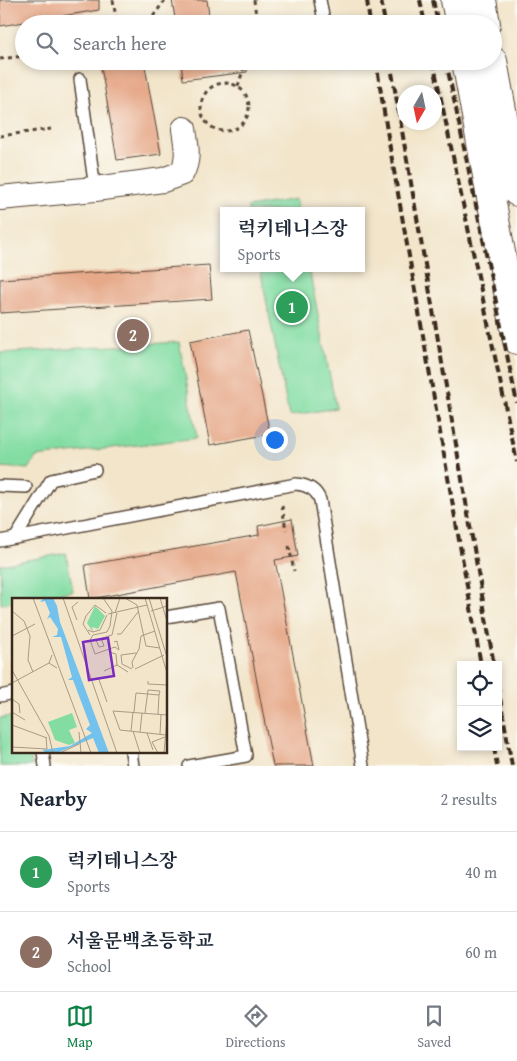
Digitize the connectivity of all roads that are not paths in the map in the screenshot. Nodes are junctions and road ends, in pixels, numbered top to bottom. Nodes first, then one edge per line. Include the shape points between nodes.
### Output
1 (320, 0) edge
2 (455, 0) edge
3 (482, 0) edge
4 (323, 15) edge
5 (458, 15) edge
6 (484, 15) edge
7 (468, 70) edge
8 (495, 70) edge
9 (80, 79) dead end
10 (184, 128) dead end
11 (95, 189) junction
12 (517, 192) edge
13 (0, 198) edge
14 (517, 340) edge
15 (95, 470) dead end
16 (0, 486) edge
17 (26, 487) dead end
18 (16, 537) junction
19 (0, 541) edge
20 (168, 617) edge
21 (189, 766) edge
22 (363, 766) edge

1 - 4 lane
2 - 5 highway
3 - 6 highway
7 - 14 highway
8 - 12 highway
9 - 11 lane
10 - 11 street via 188,154 182,173 163,180
11 - 13 street
15 - 18 lane via 51,480
16 - 17 lane
18 - 19 lane
18 - 22 lane via 296,484 311,488 320,500
20 - 21 lane via 219,608 246,756

